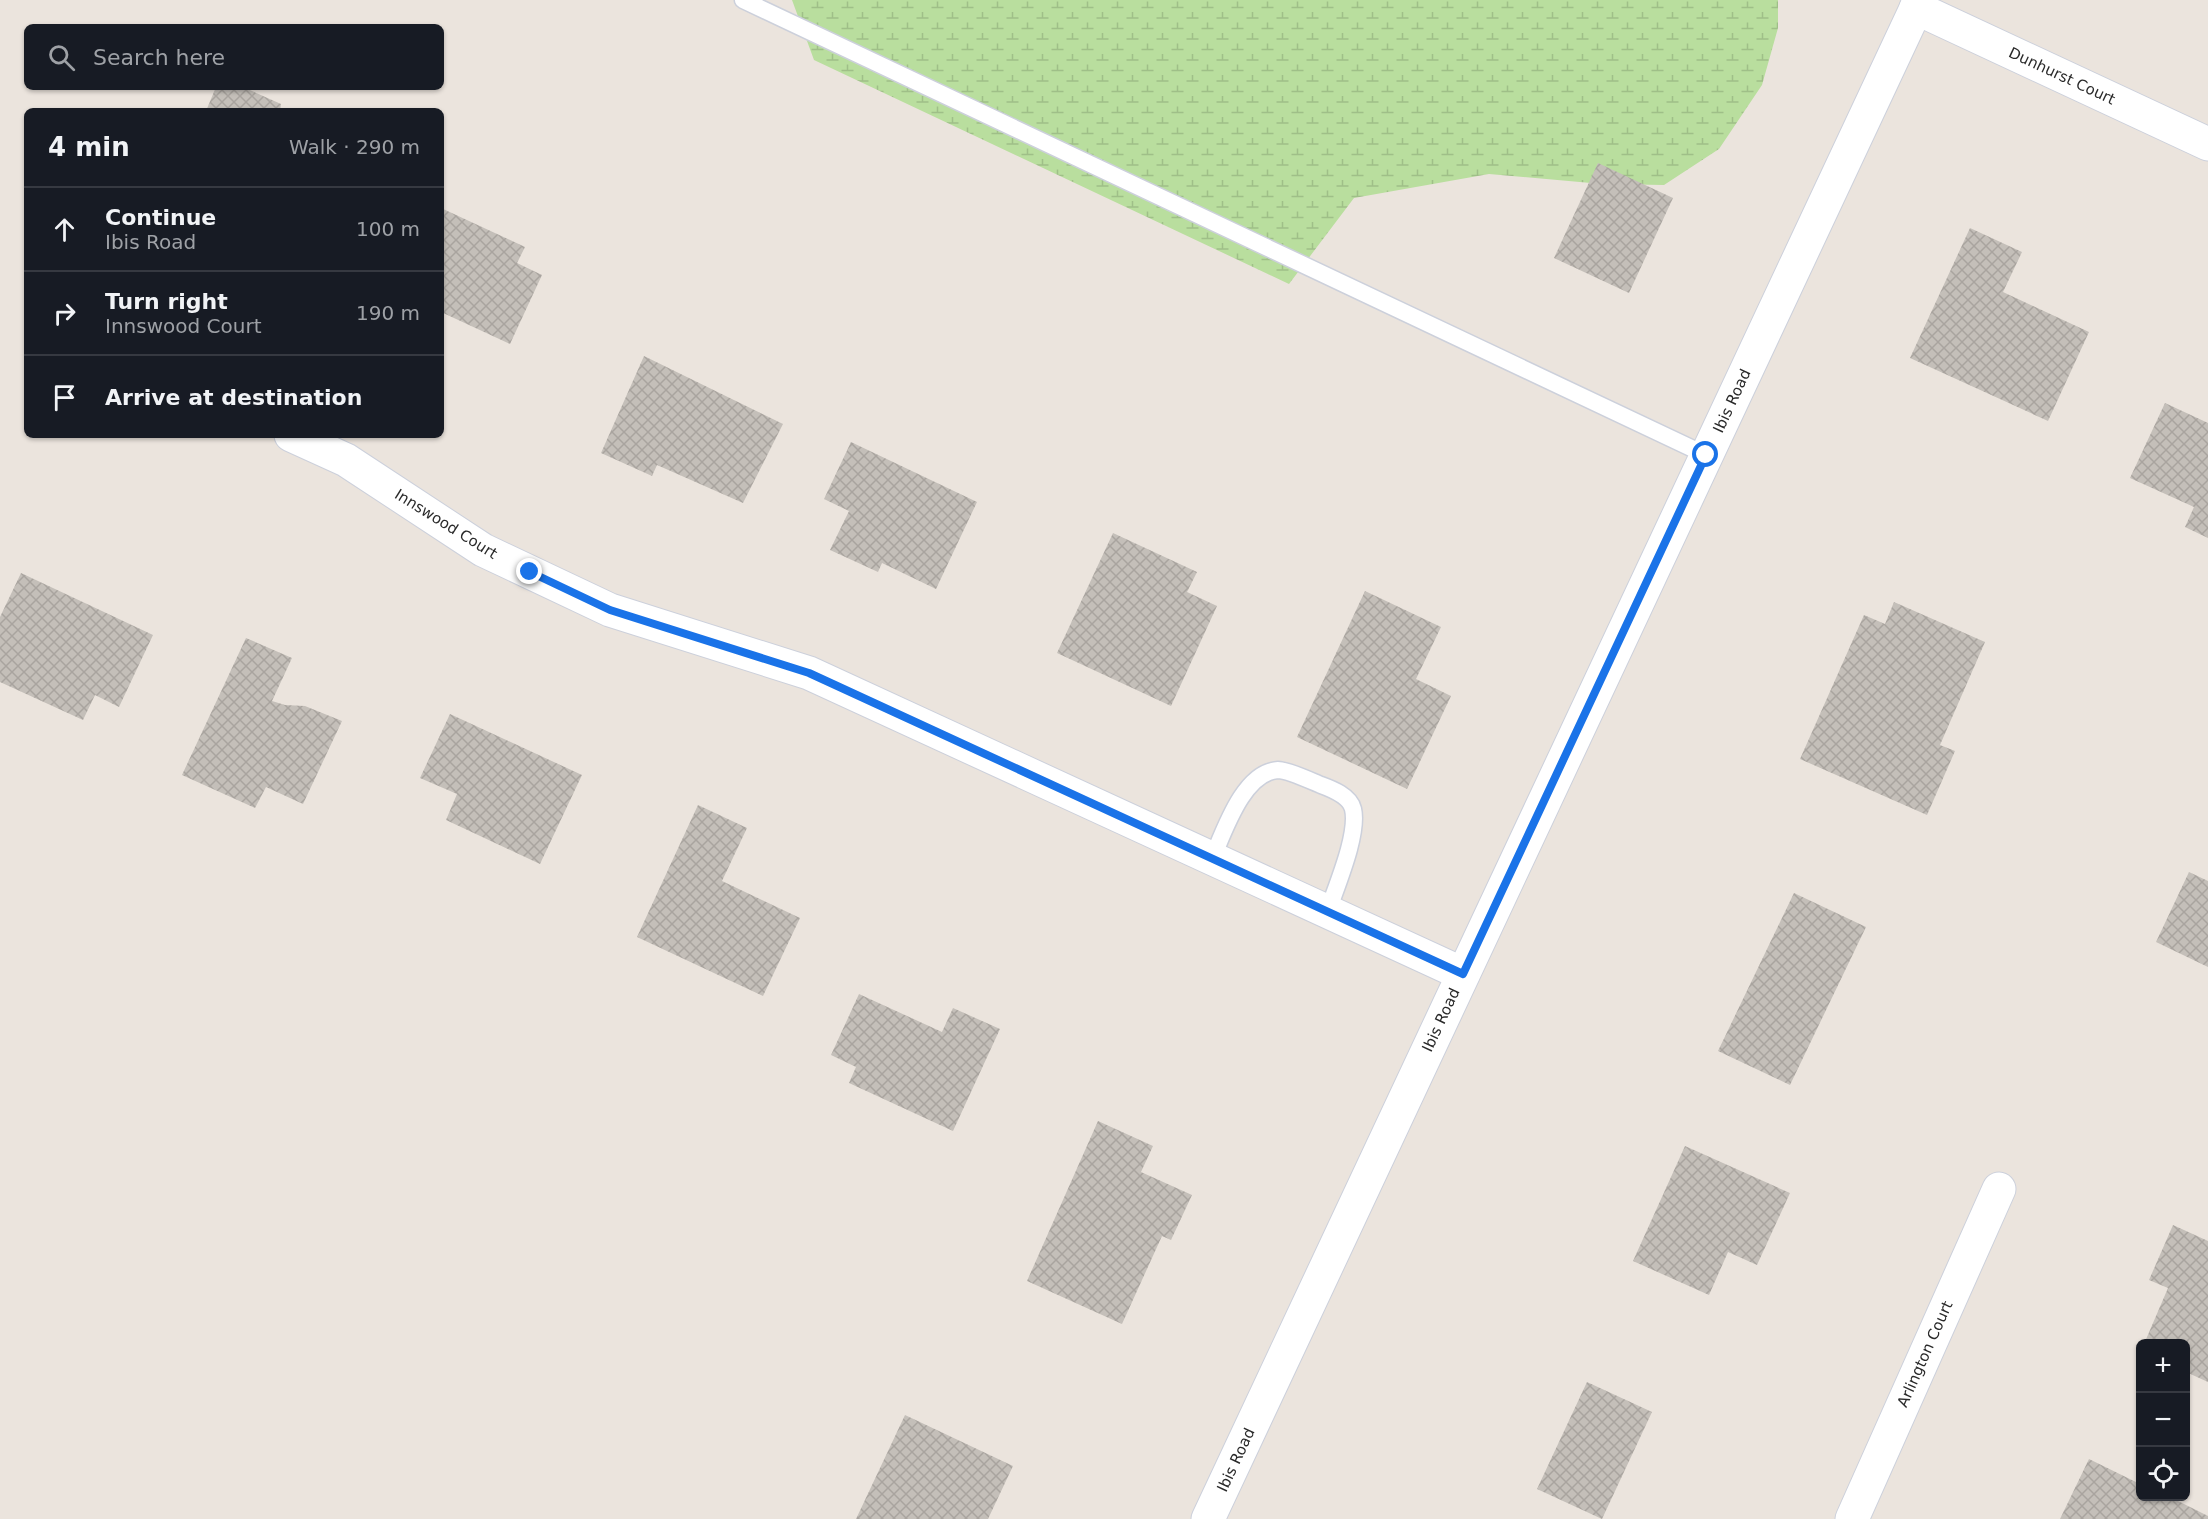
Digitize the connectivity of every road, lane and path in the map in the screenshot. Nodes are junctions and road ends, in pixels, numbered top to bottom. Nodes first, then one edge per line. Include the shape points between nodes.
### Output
1 (743, 0) edge
2 (1918, 4) edge
3 (2208, 144) edge
4 (298, 438) edge
5 (1706, 455) junction
6 (1212, 858) junction
7 (1328, 911) junction
8 (1463, 974) junction
9 (1999, 1189) dead end
10 (1208, 1519) edge
11 (1852, 1519) edge

1 - 5 lane
2 - 3 street, Dunhurst Court
2 - 5 street, Ibis Road
4 - 6 street, Innswood Court via 346,460 483,550 610,610 809,673
5 - 8 street, Ibis Road
6 - 7 street, Innswood Court
6 - 7 lane via 1233,812 1263,774 1279,770 1328,788 1345,797 1353,808 1346,858
7 - 8 street, Innswood Court
8 - 10 street, Ibis Road
9 - 11 street, Arlington Court

